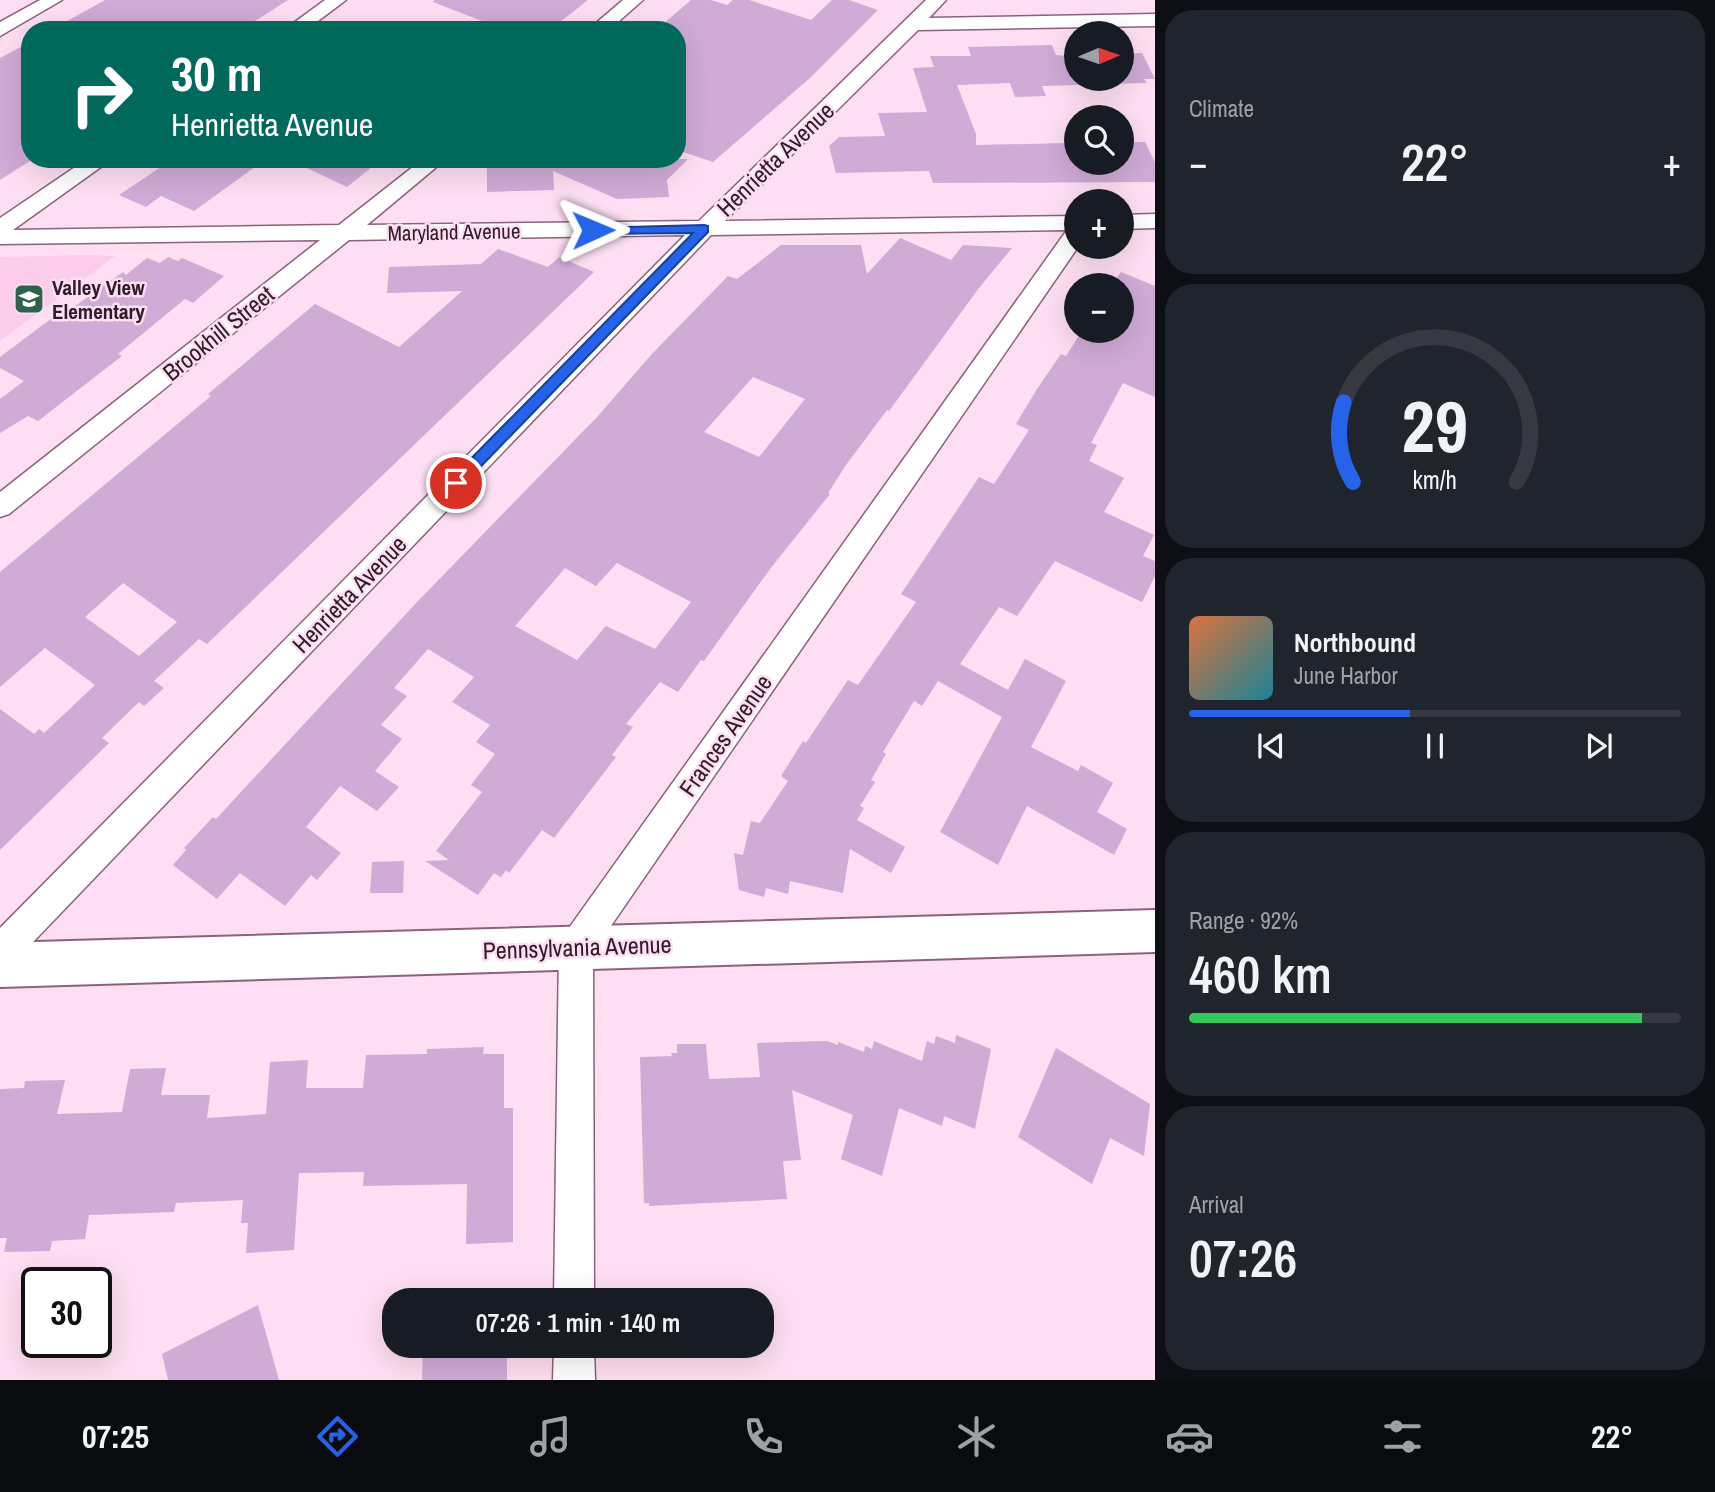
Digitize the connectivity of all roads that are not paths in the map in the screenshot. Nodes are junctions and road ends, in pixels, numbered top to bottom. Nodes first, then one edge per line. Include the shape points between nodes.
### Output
1 (53, 0) edge
2 (337, 0) edge
3 (634, 0) edge
4 (937, 0) edge
5 (1155, 20) edge
6 (306, 21) edge
7 (608, 21) edge
8 (914, 24) junction
9 (0, 30) edge
10 (89, 168) edge
11 (425, 168) edge
12 (1155, 221) edge
13 (1134, 222) edge
14 (1064, 223) edge
15 (0, 228) edge
16 (704, 229) junction
17 (343, 233) junction
18 (0, 237) edge
19 (1064, 250) edge
20 (0, 507) edge
21 (1155, 931) edge
22 (576, 947) junction
23 (0, 952) edge
24 (0, 965) edge
25 (574, 1288) edge
26 (574, 1358) edge
27 (574, 1380) edge

1 - 9 street
2 - 6 street
3 - 7 street
4 - 8 street, Henrietta Avenue
5 - 8 street
8 - 16 street, Henrietta Avenue
10 - 15 street
11 - 17 street, Brookhill Street
12 - 13 street
14 - 16 street, Maryland Avenue
16 - 17 street, Maryland Avenue
16 - 23 street, Henrietta Avenue
17 - 18 street, Maryland Avenue
17 - 20 street, Brookhill Street
19 - 22 street, Frances Avenue
21 - 22 main road, Pennsylvania Avenue
22 - 24 main road, Pennsylvania Avenue
22 - 25 street
26 - 27 street

